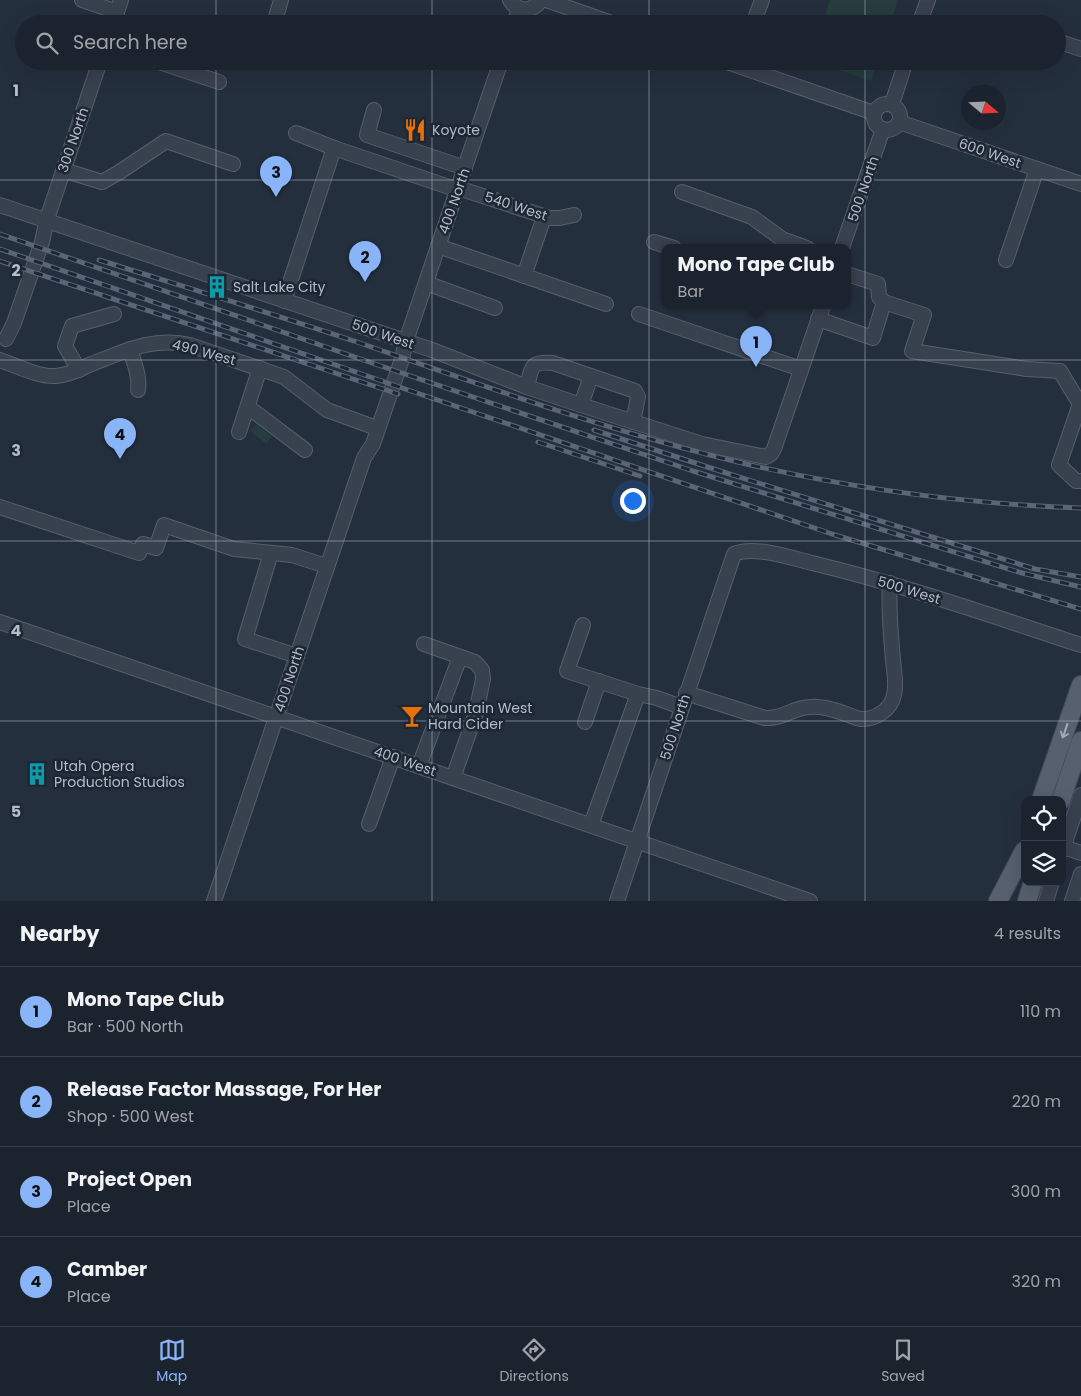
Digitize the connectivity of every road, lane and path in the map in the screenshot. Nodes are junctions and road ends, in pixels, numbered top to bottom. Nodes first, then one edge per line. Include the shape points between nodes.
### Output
1 (82, 0) edge
2 (282, 0) edge
3 (541, 0) edge
4 (546, 0) edge
5 (762, 0) edge
6 (928, 0) edge
7 (515, 4) edge
8 (117, 12) edge
9 (277, 15) edge
10 (589, 15) edge
11 (756, 15) edge
12 (922, 15) edge
13 (1066, 44) edge
14 (1081, 49) edge
15 (97, 70) edge
16 (183, 70) edge
17 (499, 70) edge
18 (756, 70) edge
19 (903, 70) edge
20 (219, 82) dead end
21 (892, 104) junction
22 (374, 110) dead end
23 (874, 113) junction
24 (899, 122) junction
25 (883, 130) junction
26 (296, 133) dead end
27 (334, 148) junction
28 (233, 164) dead end
29 (465, 168) junction
30 (1037, 169) junction
31 (64, 170) junction
32 (1081, 184) edge
33 (458, 189) junction
34 (682, 192) dead end
35 (0, 205) edge
36 (574, 215) dead end
37 (544, 217) junction
38 (47, 219) junction
39 (654, 242) dead end
40 (661, 244) edge
41 (796, 244) edge
42 (843, 244) edge
43 (438, 246) junction
44 (1006, 260) dead end
45 (851, 275) edge
46 (524, 276) junction
47 (426, 283) junction
48 (284, 300) junction
49 (884, 302) junction
50 (606, 304) dead end
51 (495, 308) dead end
52 (820, 312) edge
53 (114, 314) dead end
54 (639, 314) dead end
55 (406, 341) junction
56 (130, 349) junction
57 (0, 356) edge
58 (0, 360) edge
59 (260, 368) junction
60 (801, 369) junction
61 (78, 370) junction
62 (591, 376) junction
63 (527, 387) junction
64 (138, 390) dead end
65 (1081, 403) edge
66 (581, 405) junction
67 (248, 407) junction
68 (633, 422) junction
69 (370, 426) junction
70 (239, 432) dead end
71 (305, 450) dead end
72 (364, 458) junction
73 (1081, 481) edge
74 (0, 507) edge
75 (271, 553) junction
76 (734, 554) joint
77 (326, 566) junction
78 (890, 583) junction
79 (0, 622) edge
80 (583, 624) dead end
81 (424, 644) dead end
82 (1081, 645) edge
83 (297, 656) junction
84 (460, 658) junction
85 (599, 681) junction
86 (1081, 685) edge
87 (686, 693) junction
88 (638, 694) junction
89 (681, 707) junction
90 (276, 717) junction
91 (585, 722) dead end
92 (1081, 741) edge
93 (393, 757) junction
94 (419, 766) junction
95 (453, 778) junction
96 (1081, 795) edge
97 (1042, 796) edge
98 (1062, 796) edge
99 (369, 824) dead end
100 (591, 825) junction
101 (637, 841) junction
102 (1066, 841) edge
103 (1066, 850) edge
104 (1081, 853) edge
105 (1021, 855) edge
106 (1021, 858) edge
107 (1081, 874) edge
108 (1032, 886) edge
109 (1051, 886) edge
110 (214, 901) edge
111 (617, 901) edge
112 (810, 901) edge
113 (998, 901) edge
114 (1007, 901) edge
115 (1027, 901) edge
116 (1046, 901) edge
117 (1072, 901) edge

1 - 8 street
2 - 9 street
3 - 7 street via 532,8
4 - 10 street
5 - 11 street
6 - 12 street
13 - 14 street
15 - 31 street, 300 North
16 - 20 street
17 - 29 street, 400 North
18 - 23 street
19 - 21 street
21 - 23 street via 879,105
21 - 24 street via 899,112
22 - 29 street via 367,135
23 - 25 street via 875,123
24 - 25 street via 892,129
24 - 30 street, 600 West
25 - 42 street, 500 North
26 - 27 street, 540 West
27 - 33 street, 540 West
27 - 48 street
28 - 31 street via 166,141 102,182
29 - 33 street, 400 North
30 - 32 street, 600 West
30 - 44 street
31 - 38 street, 300 North
33 - 37 street, 540 West
33 - 43 street, 400 North
34 - 41 street via 752,217 782,239
35 - 38 street, 500 West
36 - 37 street, 540 West
37 - 46 street
38 - 48 street, 500 West
38 - 57 street, 300 North via 14,324
39 - 40 street
43 - 46 street
43 - 47 street, 400 North
45 - 49 street via 878,284 879,297
46 - 50 street
47 - 51 street
47 - 55 street, 400 North
48 - 55 street, 500 West
49 - 52 street via 873,338
49 - 65 street via 924,315 912,351 1060,371
52 - 60 street
53 - 61 street via 72,326 65,346
54 - 60 street
55 - 63 street, 500 West
55 - 69 street, 400 North via 394,356
55 - 72 street, 400 North via 373,444
56 - 59 street, 490 West via 146,344 176,342
56 - 61 street, 490 West
56 - 64 street via 138,373
58 - 61 street, 490 West via 49,376
59 - 67 street
59 - 69 street, 490 West via 284,377 327,410
60 - 68 street, 500 West via 774,449 766,457 702,444
62 - 63 street via 540,362 532,368
62 - 66 street
62 - 68 street via 635,391 638,397
63 - 66 street, 500 West
65 - 73 street via 1059,465 1076,481
66 - 68 street, 500 West
67 - 70 street
67 - 71 street
69 - 72 street, 400 North
72 - 77 street, 400 North
74 - 75 street via 139,554 143,544 156,548 164,525 234,549
75 - 77 street via 292,555
75 - 83 street via 245,639
76 - 78 street, 500 West via 744,551 765,553
76 - 87 street, 500 North
77 - 83 street, 400 North
78 - 82 street, 500 West
78 - 87 street via 895,689 891,702 880,714 867,720 815,706 775,719 765,718
79 - 90 street, 400 West
80 - 85 street via 568,671
81 - 84 street
83 - 90 street, 400 North
84 - 94 street
84 - 95 street via 475,662 482,670 483,679 476,713
85 - 88 street
85 - 91 street
86 -> 97 main road
87 - 89 street, 500 North
88 - 89 street
88 - 100 street
89 - 101 street, 500 North
90 - 93 street, 400 West
90 - 110 street, 400 North
92 - 98 main road
93 - 94 street, 400 West
93 - 99 street
94 - 95 street, 400 West
95 - 100 street, 400 West
96 - 102 street
100 - 101 street, 400 West
101 - 111 street, 500 North
101 - 112 street, 400 West
103 - 104 street
105 - 113 main road
106 - 114 main road
107 - 117 street
108 - 115 main road
109 - 116 street

